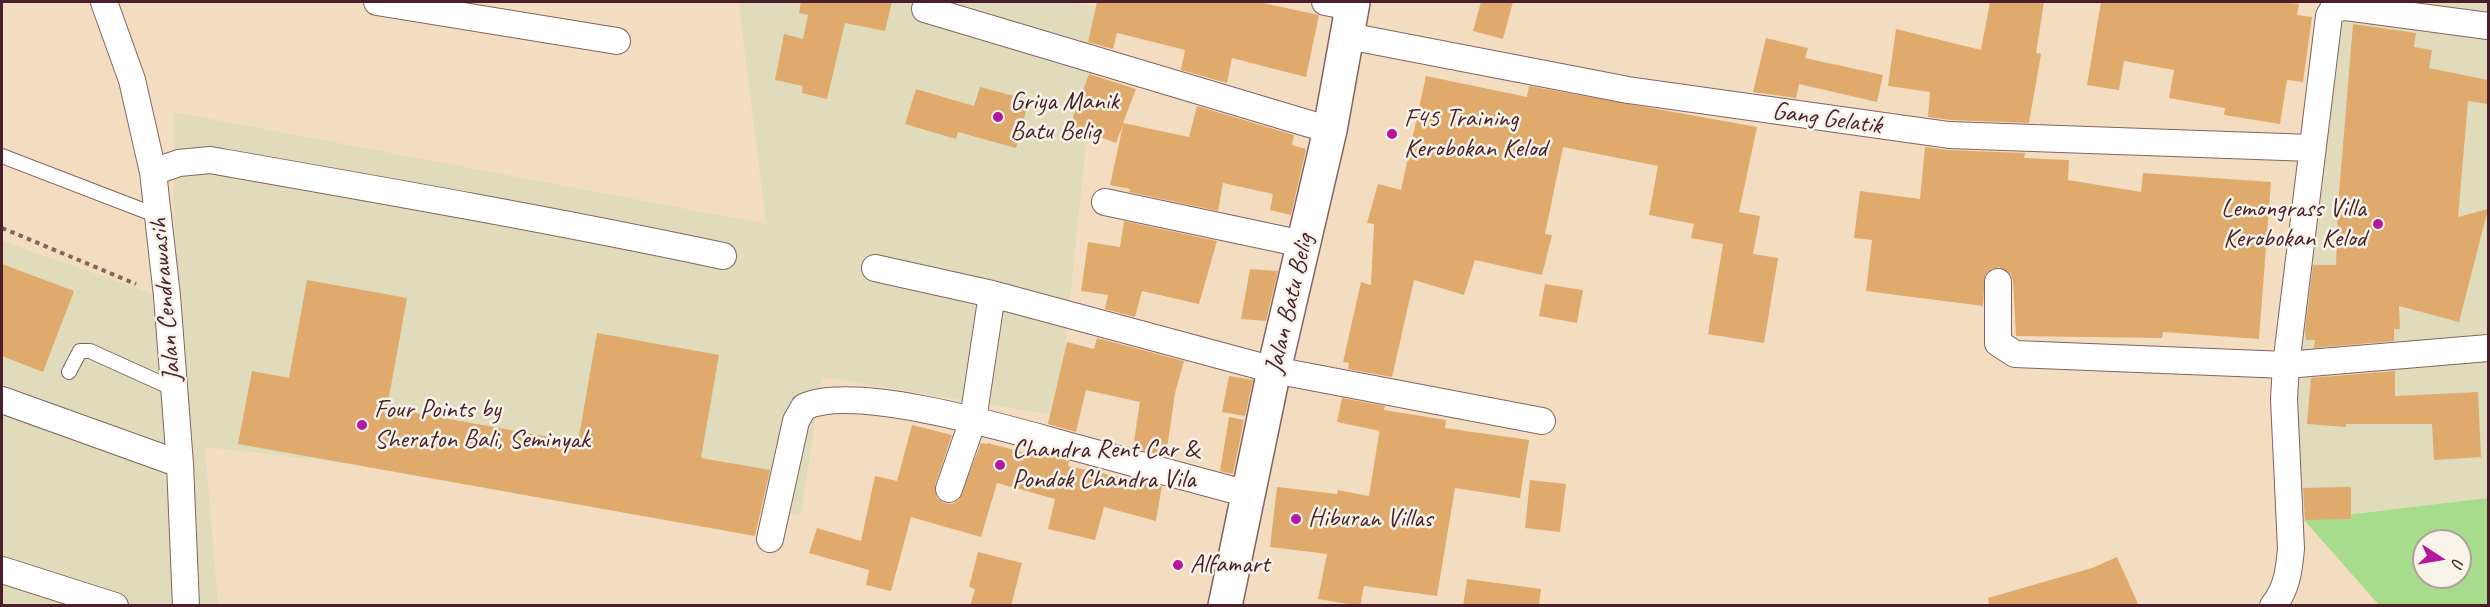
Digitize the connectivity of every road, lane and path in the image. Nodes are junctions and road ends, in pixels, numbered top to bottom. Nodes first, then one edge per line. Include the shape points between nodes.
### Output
1 (104, 2) edge
2 (377, 2) edge
3 (925, 9) dead end
4 (1344, 12) edge
5 (2488, 26) edge
6 (618, 41) dead end
7 (1330, 130) junction
8 (2312, 148) junction
9 (2, 156) edge
10 (153, 172) junction
11 (1105, 202) dead end
12 (158, 216) junction
13 (2, 228) edge
14 (1303, 244) junction
15 (723, 256) dead end
16 (875, 268) dead end
17 (1998, 282) dead end
18 (992, 294) junction
19 (167, 296) junction
20 (2488, 348) edge
21 (2286, 365) junction
22 (1274, 370) junction
23 (69, 372) dead end
24 (174, 389) junction
25 (2, 400) edge
26 (973, 420) junction
27 (1542, 421) dead end
28 (180, 464) junction
29 (949, 489) dead end
30 (1248, 494) junction
31 (770, 539) dead end
32 (2, 570) edge
33 (116, 606) edge
34 (186, 606) edge
35 (1226, 606) edge
36 (2273, 606) edge

1 - 10 street, Jalan Cendrawasih via 132,80
2 - 6 street
3 - 7 street
4 - 7 street, Jalan Batu Belig
4 - 8 street, Gang Gelatik via 1628,90 1949,135
5 - 8 street via 2346,6 2332,9
7 - 14 street, Jalan Batu Belig
8 - 21 street
9 - 12 lane
10 - 12 street, Jalan Cendrawasih
10 - 15 street via 188,161 210,160 407,193
11 - 14 street
12 - 19 street, Jalan Cendrawasih
13 - 19 path
14 - 22 street, Jalan Batu Belig
16 - 18 street
17 - 21 street via 1998,343 2015,354
18 - 22 street
18 - 26 street
19 - 24 street, Jalan Cendrawasih
20 - 21 street
21 - 36 street via 2291,549 2284,589
22 - 27 street
22 - 30 street, Jalan Batu Belig
23 - 24 lane via 80,351 90,351
24 - 28 street, Jalan Cendrawasih
25 - 28 street
26 - 29 street
26 - 30 street
26 - 31 street via 875,402 822,402 804,407 796,421
28 - 34 street, Jalan Cendrawasih
30 - 35 street, Jalan Batu Belig
32 - 33 street

